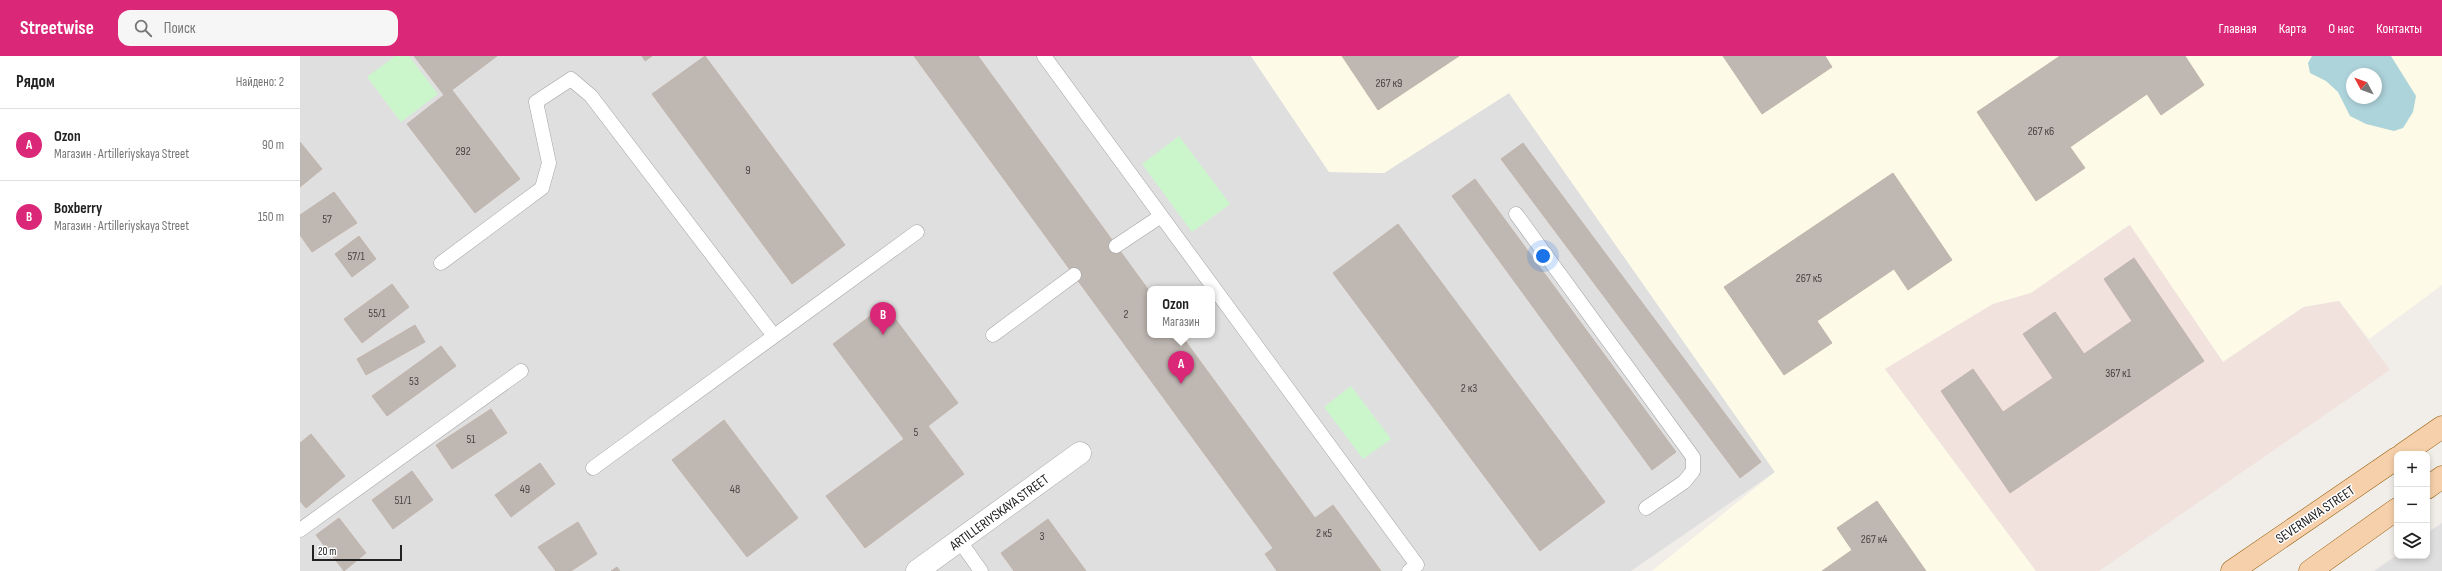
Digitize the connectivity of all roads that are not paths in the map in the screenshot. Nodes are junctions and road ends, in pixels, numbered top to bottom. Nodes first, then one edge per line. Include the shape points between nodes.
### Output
1 (1044, 56) edge
2 (1516, 214) dead end
3 (1161, 216) junction
4 (917, 232) dead end
5 (1116, 246) dead end
6 (441, 262) dead end
7 (1074, 275) dead end
8 (1212, 286) edge
9 (1215, 290) edge
10 (993, 335) dead end
11 (774, 336) junction
12 (521, 371) dead end
13 (2442, 427) edge
14 (2406, 451) edge
15 (1080, 453) dead end
16 (2394, 460) edge
17 (592, 468) dead end
18 (2442, 477) edge
19 (2428, 487) edge
20 (1646, 508) dead end
21 (2394, 511) edge
22 (300, 530) edge
23 (959, 540) junction
24 (917, 571) edge
25 (981, 571) edge
26 (1410, 571) edge
27 (2232, 571) edge
28 (2310, 571) edge

1 - 3 lane
2 - 20 lane via 1693,457 1693,471 1684,482
3 - 5 lane
3 - 8 lane
4 - 11 lane
6 - 11 lane via 542,188 549,163 536,102 571,79 591,96
7 - 10 lane
9 - 26 lane via 1417,565
11 - 17 lane
12 - 22 lane
13 - 14 main road
15 - 23 street, ARTILLERIYSKAYA STREET
16 - 27 main road, SEVERNAYA STREET
18 - 19 main road
21 - 28 main road
23 - 24 street, ARTILLERIYSKAYA STREET
23 - 25 lane

